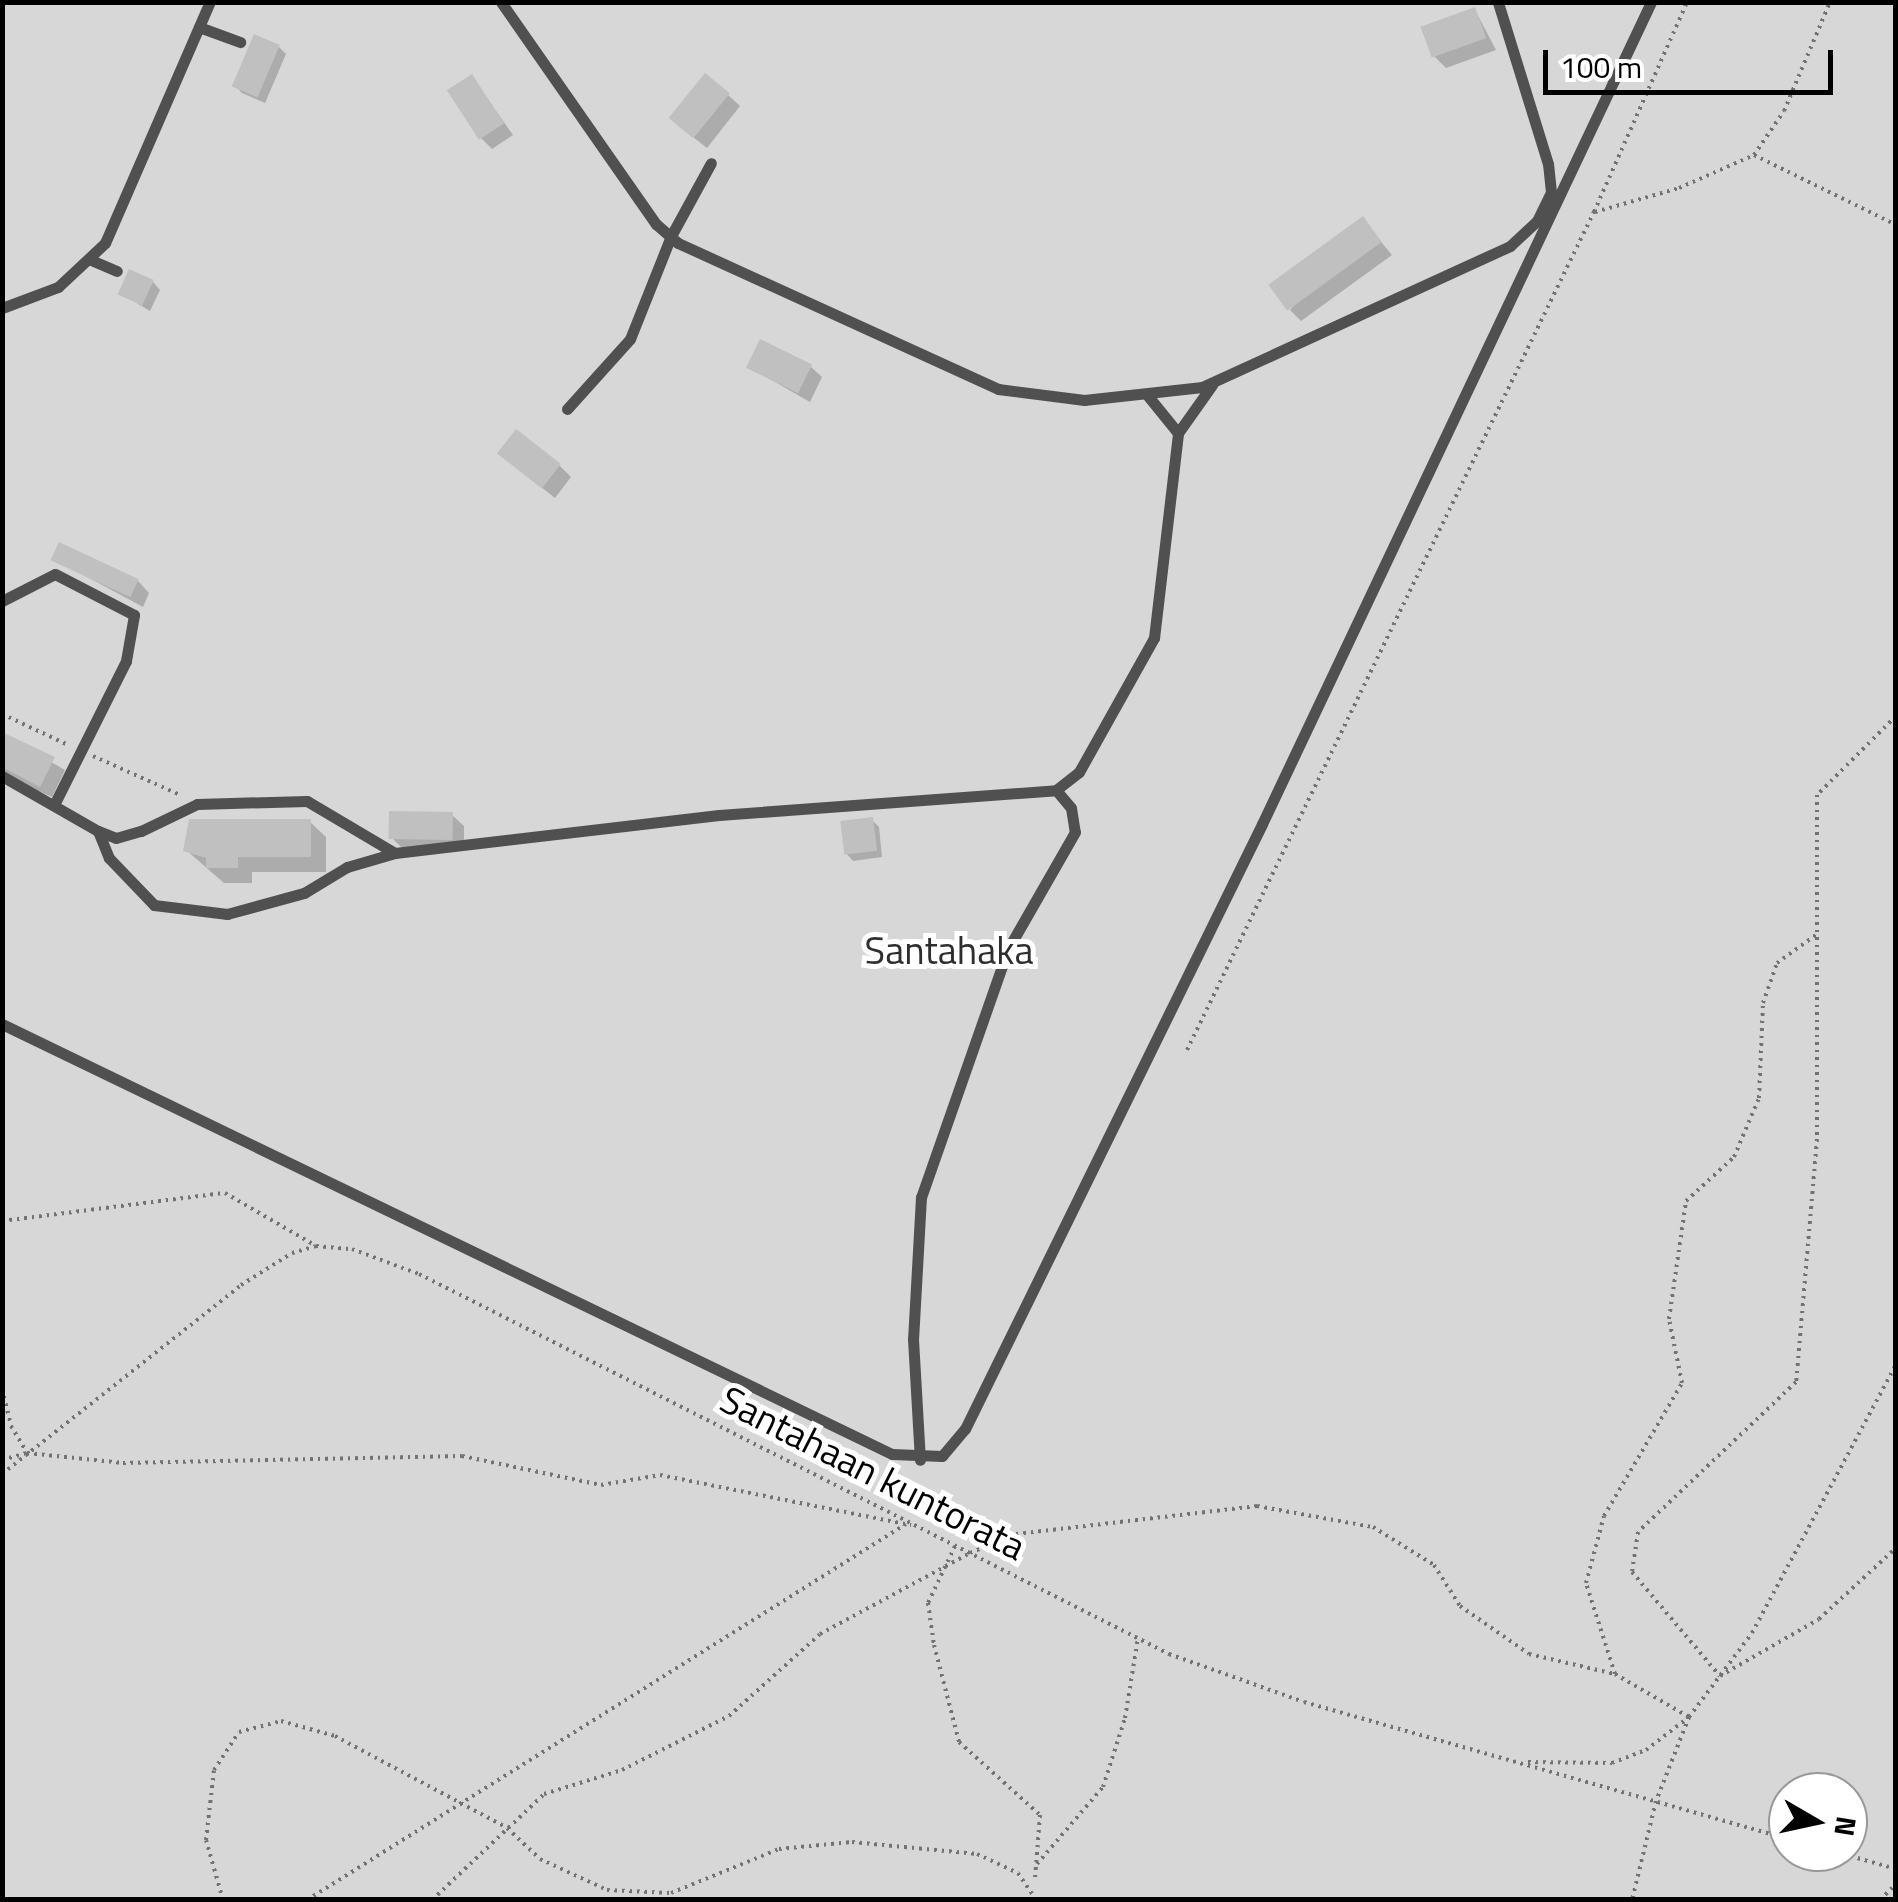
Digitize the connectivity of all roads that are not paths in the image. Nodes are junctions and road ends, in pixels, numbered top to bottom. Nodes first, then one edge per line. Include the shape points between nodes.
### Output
1 (210, 2) edge
2 (502, 2) edge
3 (1498, 2) edge
4 (1651, 2) edge
5 (199, 27) junction
6 (240, 42) dead end
7 (711, 163) dead end
8 (671, 236) junction
9 (91, 260) junction
10 (118, 272) dead end
11 (2, 308) edge
12 (1215, 382) junction
13 (1148, 396) junction
14 (567, 409) dead end
15 (1178, 433) junction
16 (2, 600) edge
17 (2, 776) edge
18 (1056, 790) junction
19 (55, 803) junction
20 (98, 831) junction
21 (395, 854) junction
22 (2, 1024) edge
23 (920, 1460) junction

1 - 5 lane
2 - 8 lane
3 - 12 lane via 1548,164 1551,192 1538,221 1510,246
4 - 23 lane via 1262,824 965,1430 942,1456
5 - 6 lane
5 - 9 lane via 105,243
7 - 8 lane
8 - 13 lane via 998,389 1038,398
8 - 14 lane via 630,339
9 - 10 lane
9 - 11 lane via 58,286
12 - 13 lane
12 - 15 lane
13 - 15 lane
15 - 18 lane via 1154,638 1080,772
16 - 19 lane via 56,574 134,616 126,661
17 - 19 lane
18 - 21 lane via 719,815
18 - 23 lane via 1072,808 1075,832 1008,949 921,1197 913,1339
19 - 20 lane
20 - 21 lane via 116,838 192,805 307,801
20 - 21 lane via 109,858 154,905 227,914 304,893 348,867
22 - 23 lane via 892,1454

